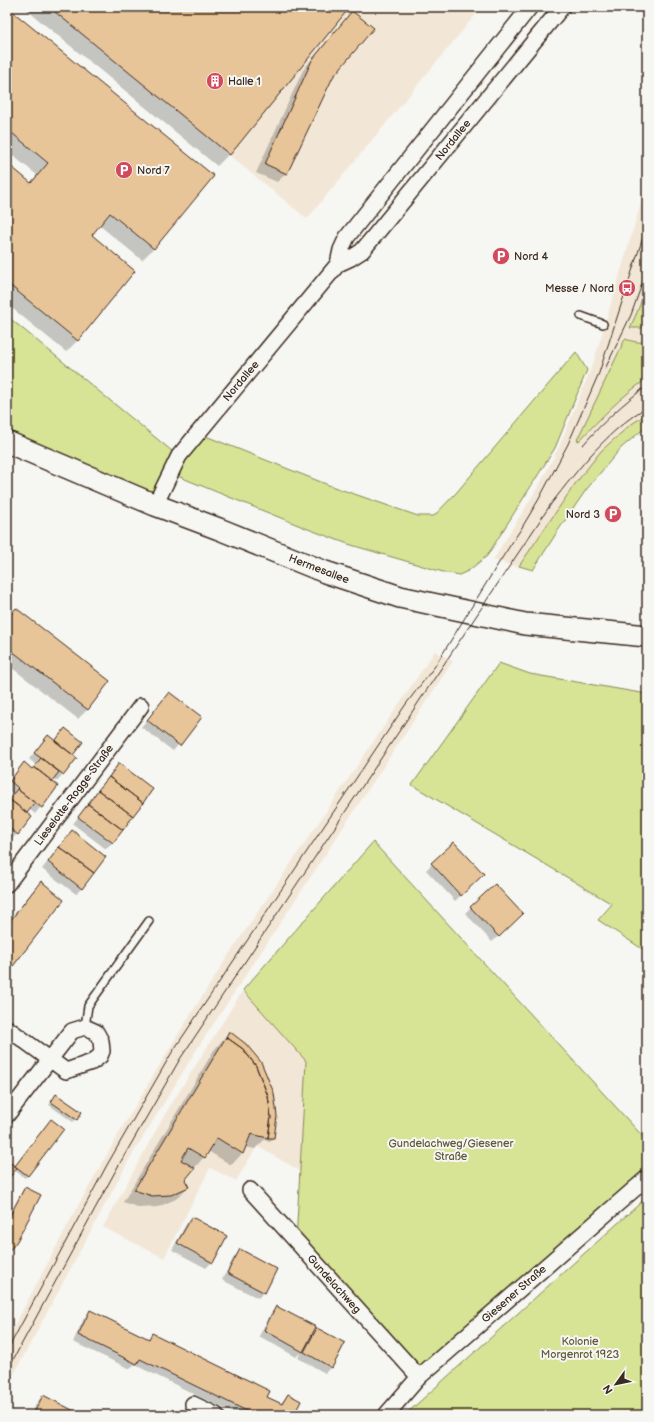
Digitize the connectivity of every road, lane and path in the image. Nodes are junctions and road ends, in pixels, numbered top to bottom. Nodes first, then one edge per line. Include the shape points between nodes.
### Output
1 (530, 7) edge
2 (562, 7) edge
3 (338, 264) junction
4 (581, 316) dead end
5 (603, 324) dead end
6 (7, 442) edge
7 (155, 505) junction
8 (647, 636) edge
9 (141, 706) dead end
10 (7, 884) edge
11 (150, 921) dead end
12 (85, 1027) junction
13 (7, 1028) edge
14 (50, 1060) junction
15 (7, 1115) edge
16 (647, 1178) edge
17 (250, 1190) dead end
18 (419, 1377) junction
19 (193, 1404) dead end
20 (216, 1415) edge
21 (386, 1415) edge

1 - 3 street, Nordallee via 347,238
2 - 3 street, Nordallee via 362,251
3 - 7 street, Nordallee via 179,456
4 - 5 lane
6 - 7 main road, Hermesallee
7 - 8 main road, Hermesallee via 325,572 400,597 525,624
9 - 10 street, Lieselotte-Rogge-Straße
11 - 12 lane via 88,1006
12 - 14 street via 72,1031
12 - 14 street via 96,1032 101,1041 100,1056 66,1071
13 - 14 street
14 - 15 street
16 - 18 street, Giesener Straße
17 - 18 street, Gundelachweg
18 - 21 street, Giesener Straße
19 - 20 street

